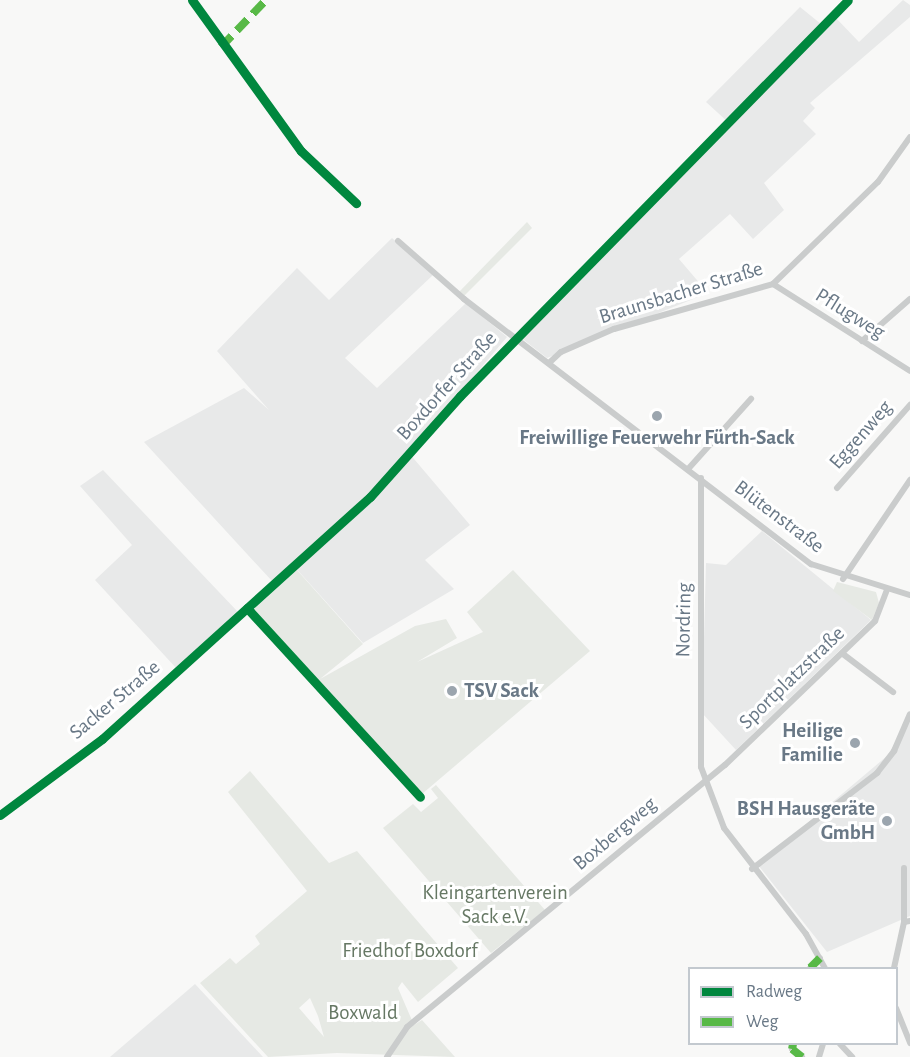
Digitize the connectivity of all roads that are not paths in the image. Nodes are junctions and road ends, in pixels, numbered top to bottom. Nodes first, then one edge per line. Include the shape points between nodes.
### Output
1 (848, 0) edge
2 (910, 137) edge
3 (398, 241) dead end
4 (773, 284) junction
5 (910, 298) edge
6 (516, 339) junction
7 (862, 341) junction
8 (549, 363) junction
9 (910, 371) edge
10 (751, 399) dead end
11 (910, 405) edge
12 (689, 468) junction
13 (701, 478) junction
14 (910, 480) edge
15 (837, 488) dead end
16 (843, 579) junction
17 (887, 589) junction
18 (910, 595) edge
19 (247, 608) junction
20 (843, 654) junction
21 (892, 692) dead end
22 (910, 714) edge
23 (705, 781) junction
24 (420, 797) dead end
25 (0, 815) edge
26 (904, 868) dead end
27 (752, 869) junction
28 (907, 921) edge
29 (820, 958) junction
30 (812, 967) edge
31 (824, 967) edge
32 (895, 967) edge
33 (898, 1011) edge
34 (910, 1043) edge
35 (793, 1045) edge
36 (841, 1045) edge
37 (387, 1057) edge
38 (802, 1057) edge
39 (852, 1057) edge

1 - 6 street, Boxdorfer Straße
2 - 4 street, Braunsbacher Straße via 878,182
3 - 6 street, Boxdorfer Straße
4 - 7 street, Pflugweg
4 - 8 street, Braunsbacher Straße via 732,291 614,329 561,352
5 - 7 street
6 - 8 street
6 - 19 street, Boxdorfer Straße via 370,497
7 - 9 street, Pflugweg
8 - 12 street
10 - 12 street
11 - 15 street, Eggenweg
12 - 13 street
13 - 16 street, Blütenstraße via 811,564
13 - 23 street, Nordring via 699,752
14 - 16 street
16 - 17 street, Blütenstraße
17 - 18 street, Blütenstraße
17 - 20 street, Sportplatzstraße via 875,621
19 - 24 street
19 - 25 street, Sacker Straße via 102,739
20 - 21 street
20 - 23 street, Sportplatzstraße
22 - 27 street via 894,751 877,773
23 - 27 street, Nordring via 715,813
23 - 37 street, Boxbergweg via 407,1027
26 - 28 street
27 - 29 street, Nordring
28 - 32 street
29 - 30 street
29 - 31 street, Nordring
33 - 34 street
35 - 38 street via 792,1049
36 - 39 street

